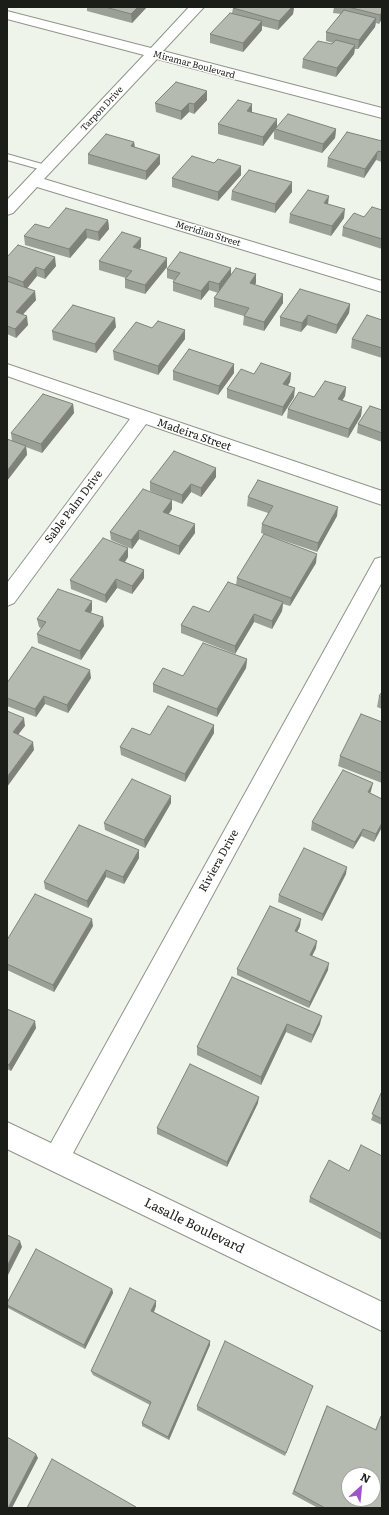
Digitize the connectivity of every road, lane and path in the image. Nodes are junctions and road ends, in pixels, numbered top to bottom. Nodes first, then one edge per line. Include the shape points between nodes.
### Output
1 (197, 7) edge
2 (7, 15) edge
3 (154, 54) junction
4 (377, 108) edge
5 (7, 157) edge
6 (46, 168) junction
7 (33, 181) junction
8 (7, 210) edge
9 (382, 287) edge
10 (7, 370) edge
11 (141, 417) junction
12 (382, 498) edge
13 (382, 564) edge
14 (7, 598) edge
15 (7, 1135) edge
16 (56, 1159) junction
17 (382, 1317) edge

1 - 3 street, Tarpon Drive
2 - 3 street, Miramar Boulevard
3 - 4 street, Miramar Boulevard
3 - 6 street, Tarpon Drive
5 - 6 lane
6 - 7 street, Tarpon Drive
7 - 8 street, Tarpon Drive
7 - 9 street, Meridian Street
10 - 11 street, Madeira Street
11 - 12 street, Madeira Street
11 - 14 street, Sable Palm Drive
13 - 16 street, Riviera Drive
15 - 16 street, Lasalle Boulevard
16 - 17 street, Lasalle Boulevard

